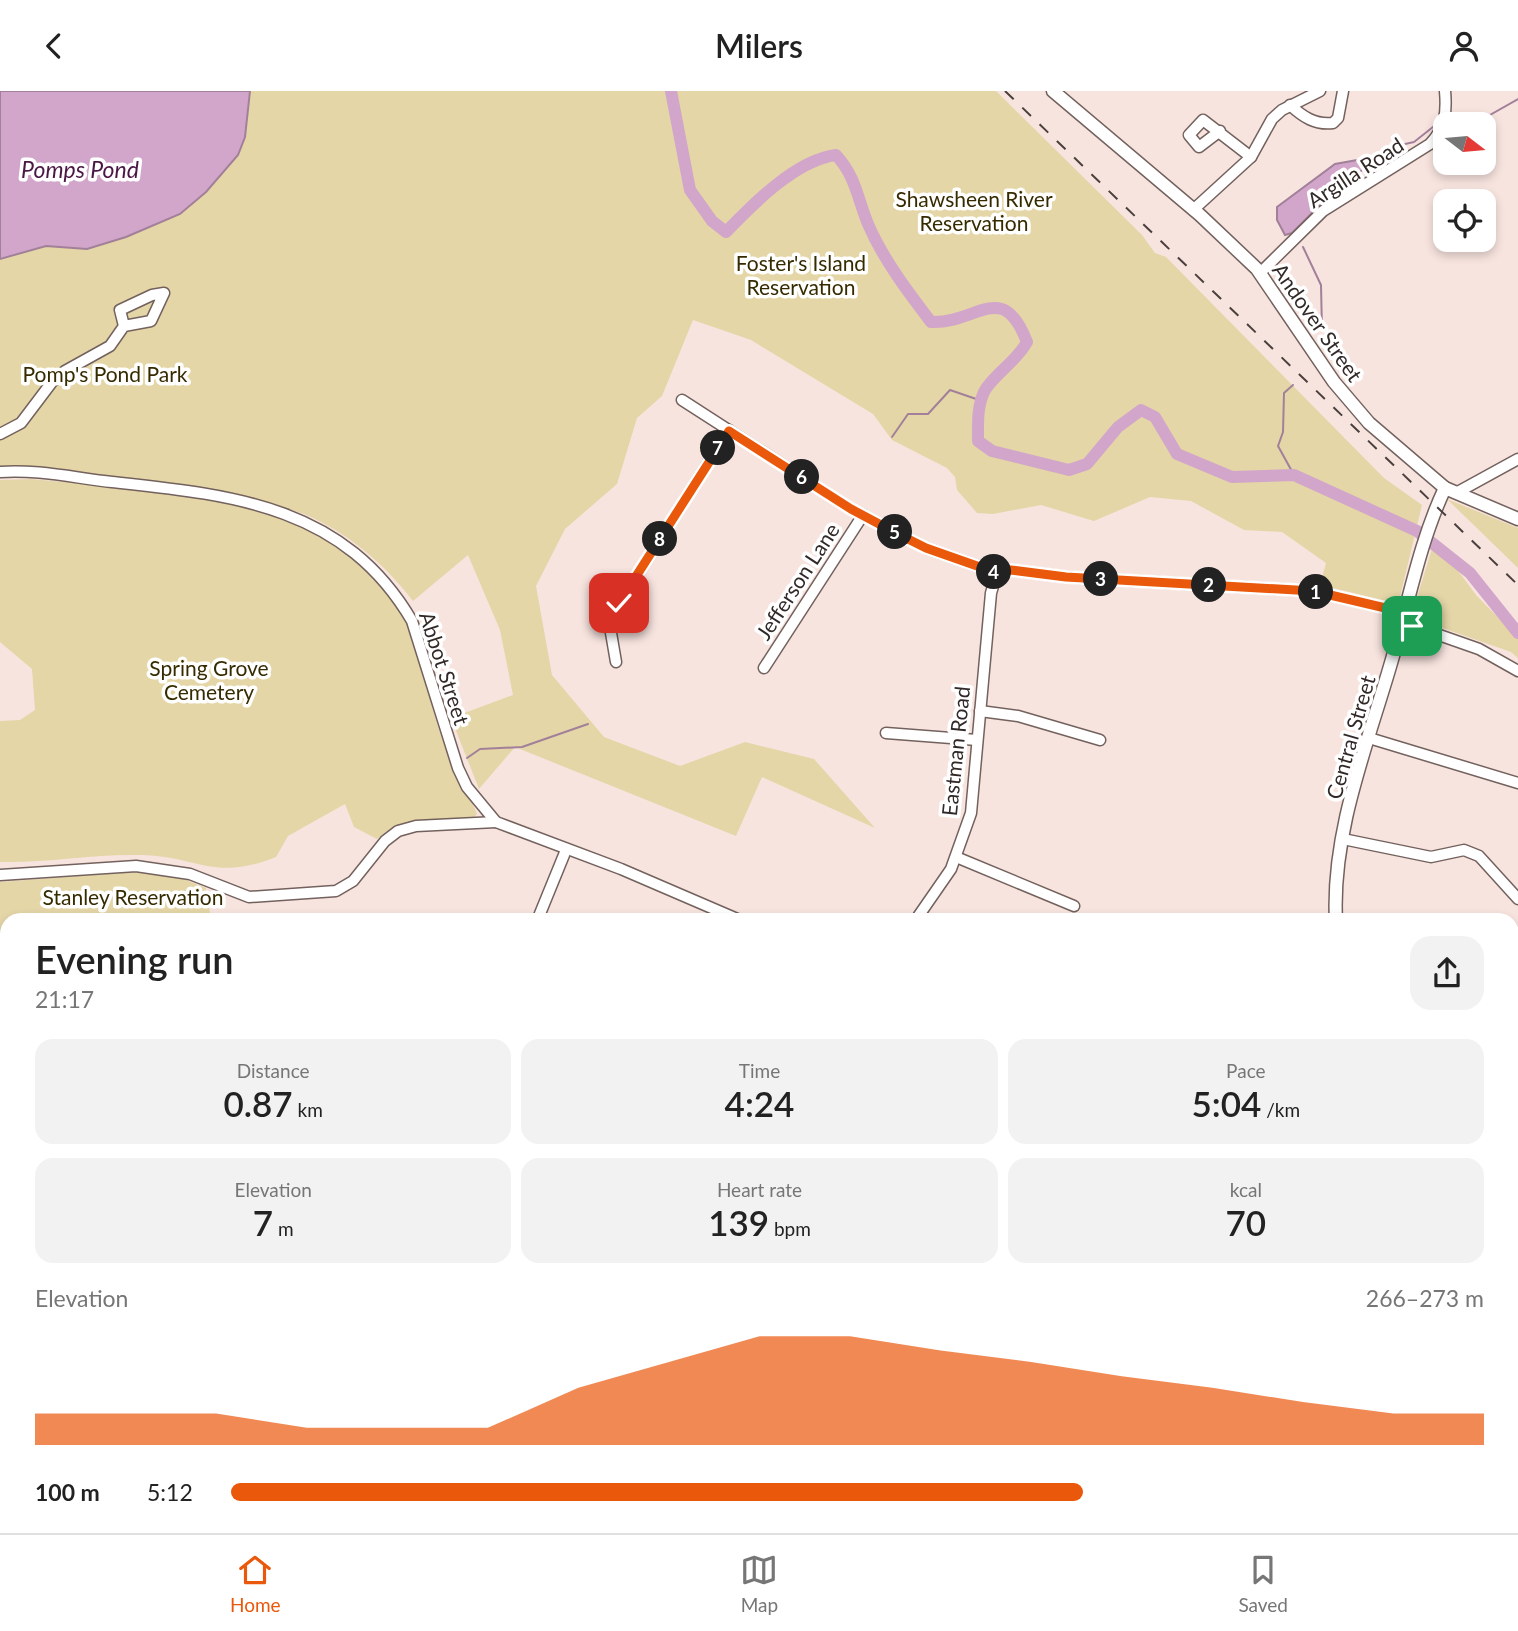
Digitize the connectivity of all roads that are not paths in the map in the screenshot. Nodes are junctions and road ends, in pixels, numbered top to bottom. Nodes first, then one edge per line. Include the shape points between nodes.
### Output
1 (1053, 91) edge
2 (1320, 91) edge
3 (1343, 91) edge
4 (1445, 91) edge
5 (1290, 105) junction
6 (1220, 131) dead end
7 (1251, 157) junction
8 (1196, 212) junction
9 (1260, 273) junction
10 (124, 326) dead end
11 (682, 400) dead end
12 (729, 431) junction
13 (0, 434) edge
14 (1518, 459) edge
15 (0, 472) edge
16 (1451, 491) junction
17 (863, 515) junction
18 (1518, 519) edge
19 (997, 573) junction
20 (1403, 619) junction
21 (617, 662) dead end
22 (764, 668) dead end
23 (1518, 671) edge
24 (980, 711) junction
25 (886, 733) dead end
26 (1369, 738) junction
27 (977, 740) junction
28 (1100, 740) dead end
29 (1518, 783) edge
30 (496, 822) junction
31 (1342, 839) junction
32 (566, 850) junction
33 (957, 857) junction
34 (0, 875) edge
35 (1518, 899) edge
36 (1074, 906) dead end
37 (540, 913) edge
38 (722, 913) edge
39 (920, 913) edge
40 (1336, 913) edge

1 - 8 main road, Andover Street
2 - 5 street
3 - 5 street via 1334,123 1306,118
4 - 9 street, Argilla Road via 1447,114 1430,144 1324,211
5 - 7 street via 1272,120
6 - 7 street
7 - 8 street via 1208,195
8 - 9 main road, Andover Street
9 - 16 main road, Andover Street via 1334,382 1369,423
10 - 13 street via 110,346 65,371 21,423
11 - 12 street
12 - 17 street
12 - 21 street via 614,611 610,627
14 - 16 street
15 - 30 street, Abbot Street via 212,494 262,504 337,538 371,566 401,601 412,621 458,768 467,787
16 - 18 main road, Andover Street
16 - 20 main road, Central Street via 1429,527
17 - 19 street via 926,548
17 - 22 street, Jefferson Lane
19 - 20 street via 1011,570 1313,591 1394,610
19 - 24 street, Eastman Road via 991,593
20 - 23 street via 1479,649
20 - 26 main road, Central Street
24 - 27 street, Eastman Road
24 - 28 street via 1031,719
25 - 27 street
26 - 29 street
26 - 31 main road, Central Street
27 - 33 street, Eastman Road via 971,813
30 - 32 street, Abbot Street
30 - 34 street via 398,831 354,881 336,891 249,897 190,874 135,866
31 - 35 street via 1431,857 1464,850 1479,856
31 - 40 main road, Central Street
32 - 37 street
32 - 38 street, Abbot Street
33 - 36 street
33 - 39 street, Eastman Road

